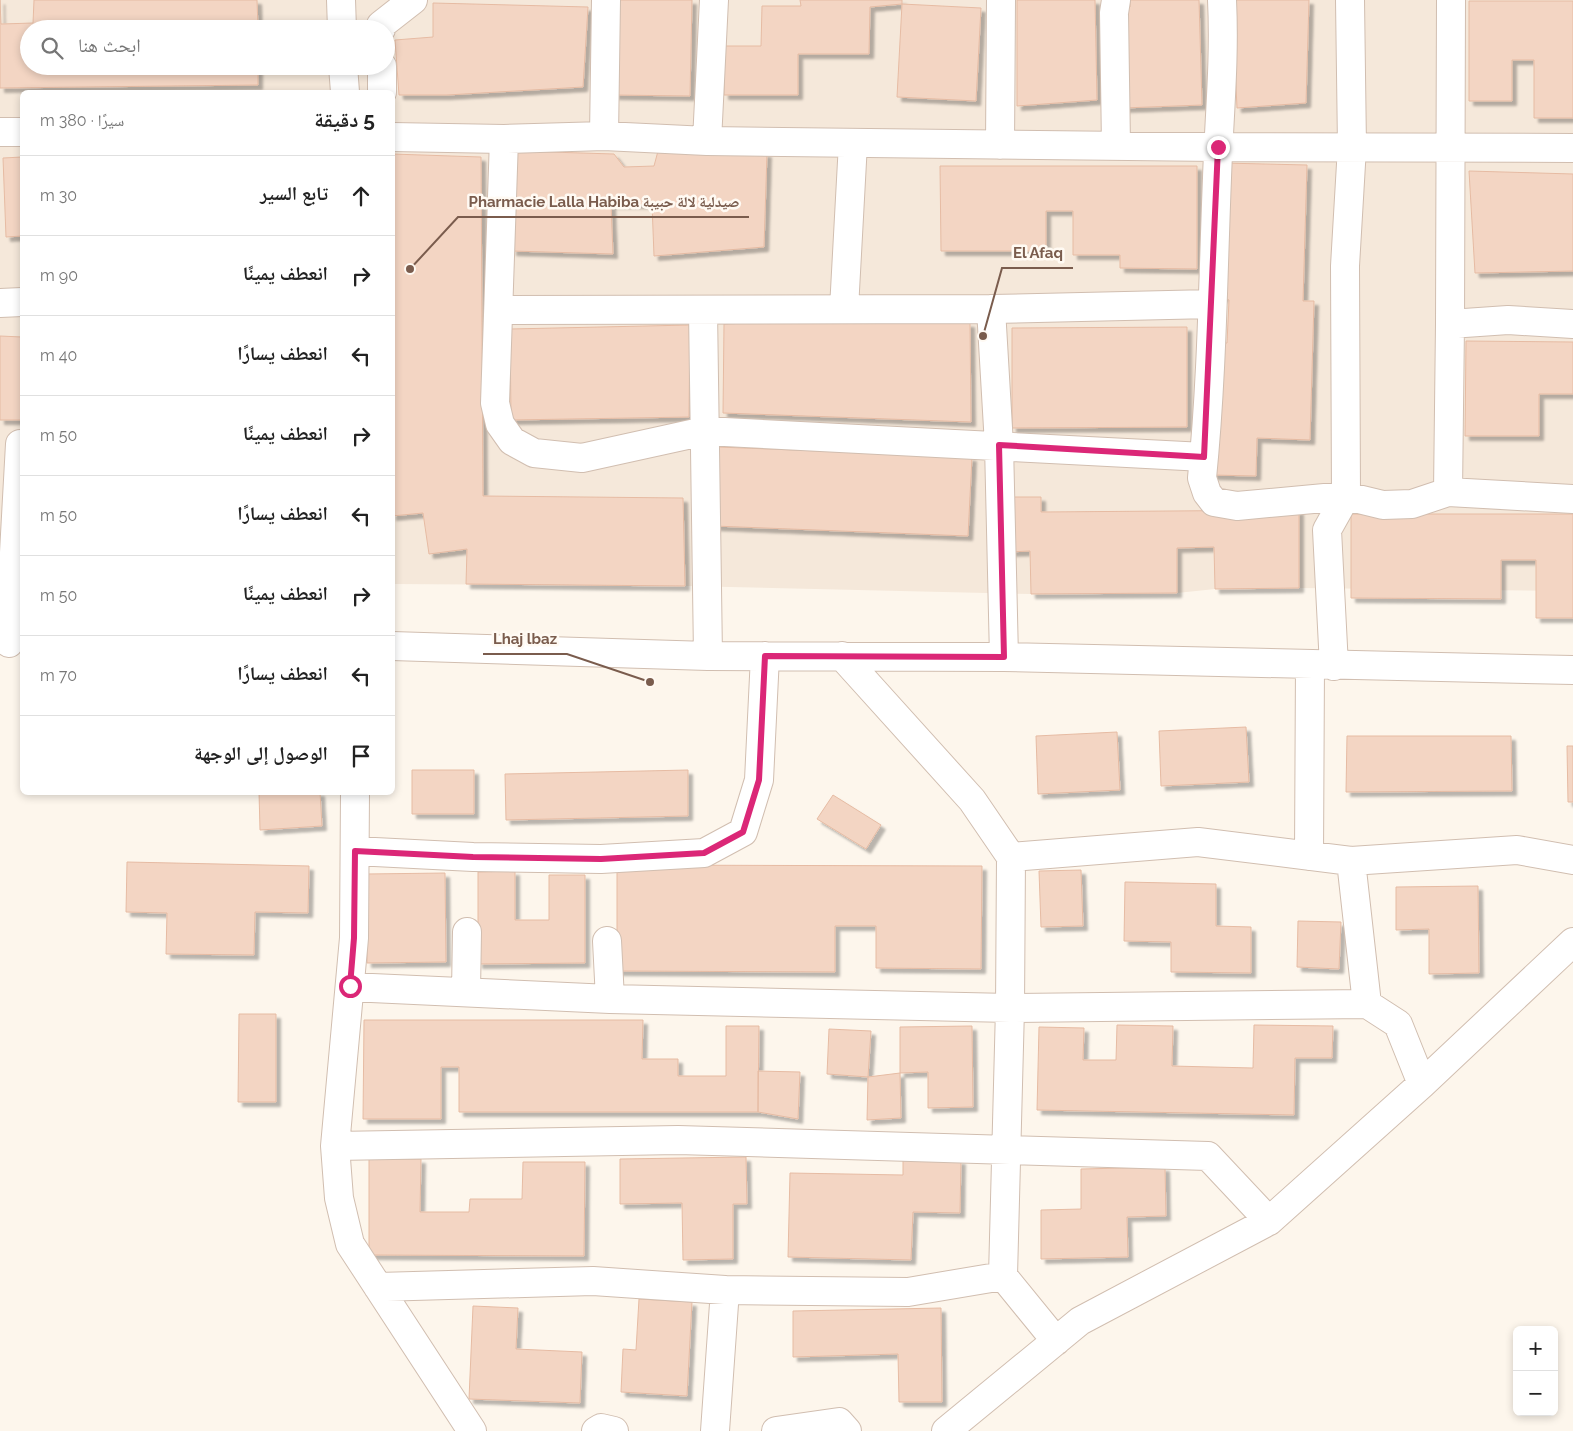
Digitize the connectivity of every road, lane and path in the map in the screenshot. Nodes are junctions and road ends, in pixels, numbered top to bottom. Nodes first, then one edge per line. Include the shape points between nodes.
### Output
1 (341, 0) edge
2 (412, 0) edge
3 (606, 0) edge
4 (714, 0) edge
5 (1001, 0) edge
6 (1116, 0) edge
7 (1222, 0) edge
8 (1350, 0) edge
9 (1451, 0) edge
10 (342, 20) edge
11 (387, 20) edge
12 (344, 75) edge
13 (382, 75) edge
14 (345, 90) edge
15 (382, 90) edge
16 (0, 132) edge
17 (20, 132) edge
18 (604, 136) junction
19 (395, 137) edge
20 (504, 139) junction
21 (707, 141) junction
22 (853, 143) junction
23 (1000, 144) junction
24 (1116, 145) junction
25 (1218, 147) junction
26 (1352, 147) junction
27 (1450, 147) junction
28 (1573, 148) edge
29 (20, 302) edge
30 (0, 303) edge
31 (1212, 304) junction
32 (844, 309) junction
33 (991, 309) junction
34 (500, 310) junction
35 (703, 310) junction
36 (1450, 324) junction
37 (1573, 324) edge
38 (705, 431) junction
39 (14, 444) edge
40 (999, 445) junction
41 (1204, 457) junction
42 (1448, 492) junction
43 (1346, 496) junction
44 (1573, 499) edge
45 (10, 643) edge
46 (395, 646) edge
47 (708, 656) junction
48 (765, 656) junction
49 (842, 656) junction
50 (1004, 657) junction
51 (1322, 666) junction
52 (1573, 670) edge
53 (355, 795) edge
54 (355, 851) junction
55 (1309, 856) junction
56 (1011, 857) junction
57 (1573, 860) edge
58 (1351, 861) junction
59 (467, 932) dead end
60 (607, 941) dead end
61 (1573, 942) edge
62 (350, 986) junction
63 (466, 991) junction
64 (610, 999) junction
65 (1367, 1004) junction
66 (1010, 1008) junction
67 (1422, 1084) junction
68 (335, 1146) junction
69 (1006, 1149) junction
70 (1269, 1221) junction
71 (1003, 1276) junction
72 (378, 1287) junction
73 (725, 1290) junction
74 (1056, 1341) junction
75 (472, 1431) edge
76 (596, 1431) edge
77 (614, 1431) edge
78 (715, 1431) edge
79 (776, 1431) edge
80 (847, 1431) edge
81 (946, 1431) edge

1 - 10 street
2 - 11 street
3 - 18 street
4 - 21 street
5 - 23 street
6 - 24 street
7 - 25 street via 1223,89
8 - 26 street
9 - 27 street
12 - 14 street
13 - 15 street
16 - 17 street
18 - 20 street
18 - 21 street
19 - 20 street
20 - 34 street
21 - 22 street
22 - 23 street
22 - 32 street
23 - 24 street
24 - 25 street
25 - 26 street
25 - 31 street
26 - 27 street
26 - 43 street via 1345,266
27 - 28 street
27 - 36 street
29 - 30 street
31 - 33 street
31 - 41 street
32 - 33 street
32 - 35 street
33 - 40 street
34 - 35 street
34 - 38 street via 495,403 500,424 512,441 534,453 582,458
35 - 38 street
36 - 37 street via 1508,320
36 - 42 street
38 - 40 street
38 - 47 street
39 - 45 street
40 - 41 street
40 - 50 street
41 - 43 street via 1202,478 1214,502 1237,506
42 - 43 street via 1412,504 1383,505
42 - 44 street
43 - 51 street via 1327,530
46 - 47 street
47 - 48 street
48 - 49 street
48 - 54 street via 759,780 743,832 704,853 601,859
49 - 50 street
49 - 56 street via 972,800
50 - 51 street
51 - 52 street
51 - 55 street
53 - 54 street
54 - 62 street
55 - 56 street via 1198,842
55 - 58 street
56 - 66 street
57 - 58 street via 1517,850
58 - 65 street
59 - 63 street
60 - 64 street
61 - 67 street
62 - 63 street
62 - 68 street
63 - 64 street
64 - 66 street
65 - 66 street
65 - 67 street via 1398,1024
66 - 69 street
67 - 70 street
68 - 69 street via 678,1140
68 - 72 street via 339,1198 350,1244
69 - 70 street via 1208,1156
69 - 71 street
70 - 74 street via 1080,1322
71 - 73 street via 908,1292
71 - 74 street
72 - 73 street via 593,1281
72 - 75 street
73 - 78 street
74 - 81 street
76 - 77 street via 602,1428
79 - 80 street via 839,1422

